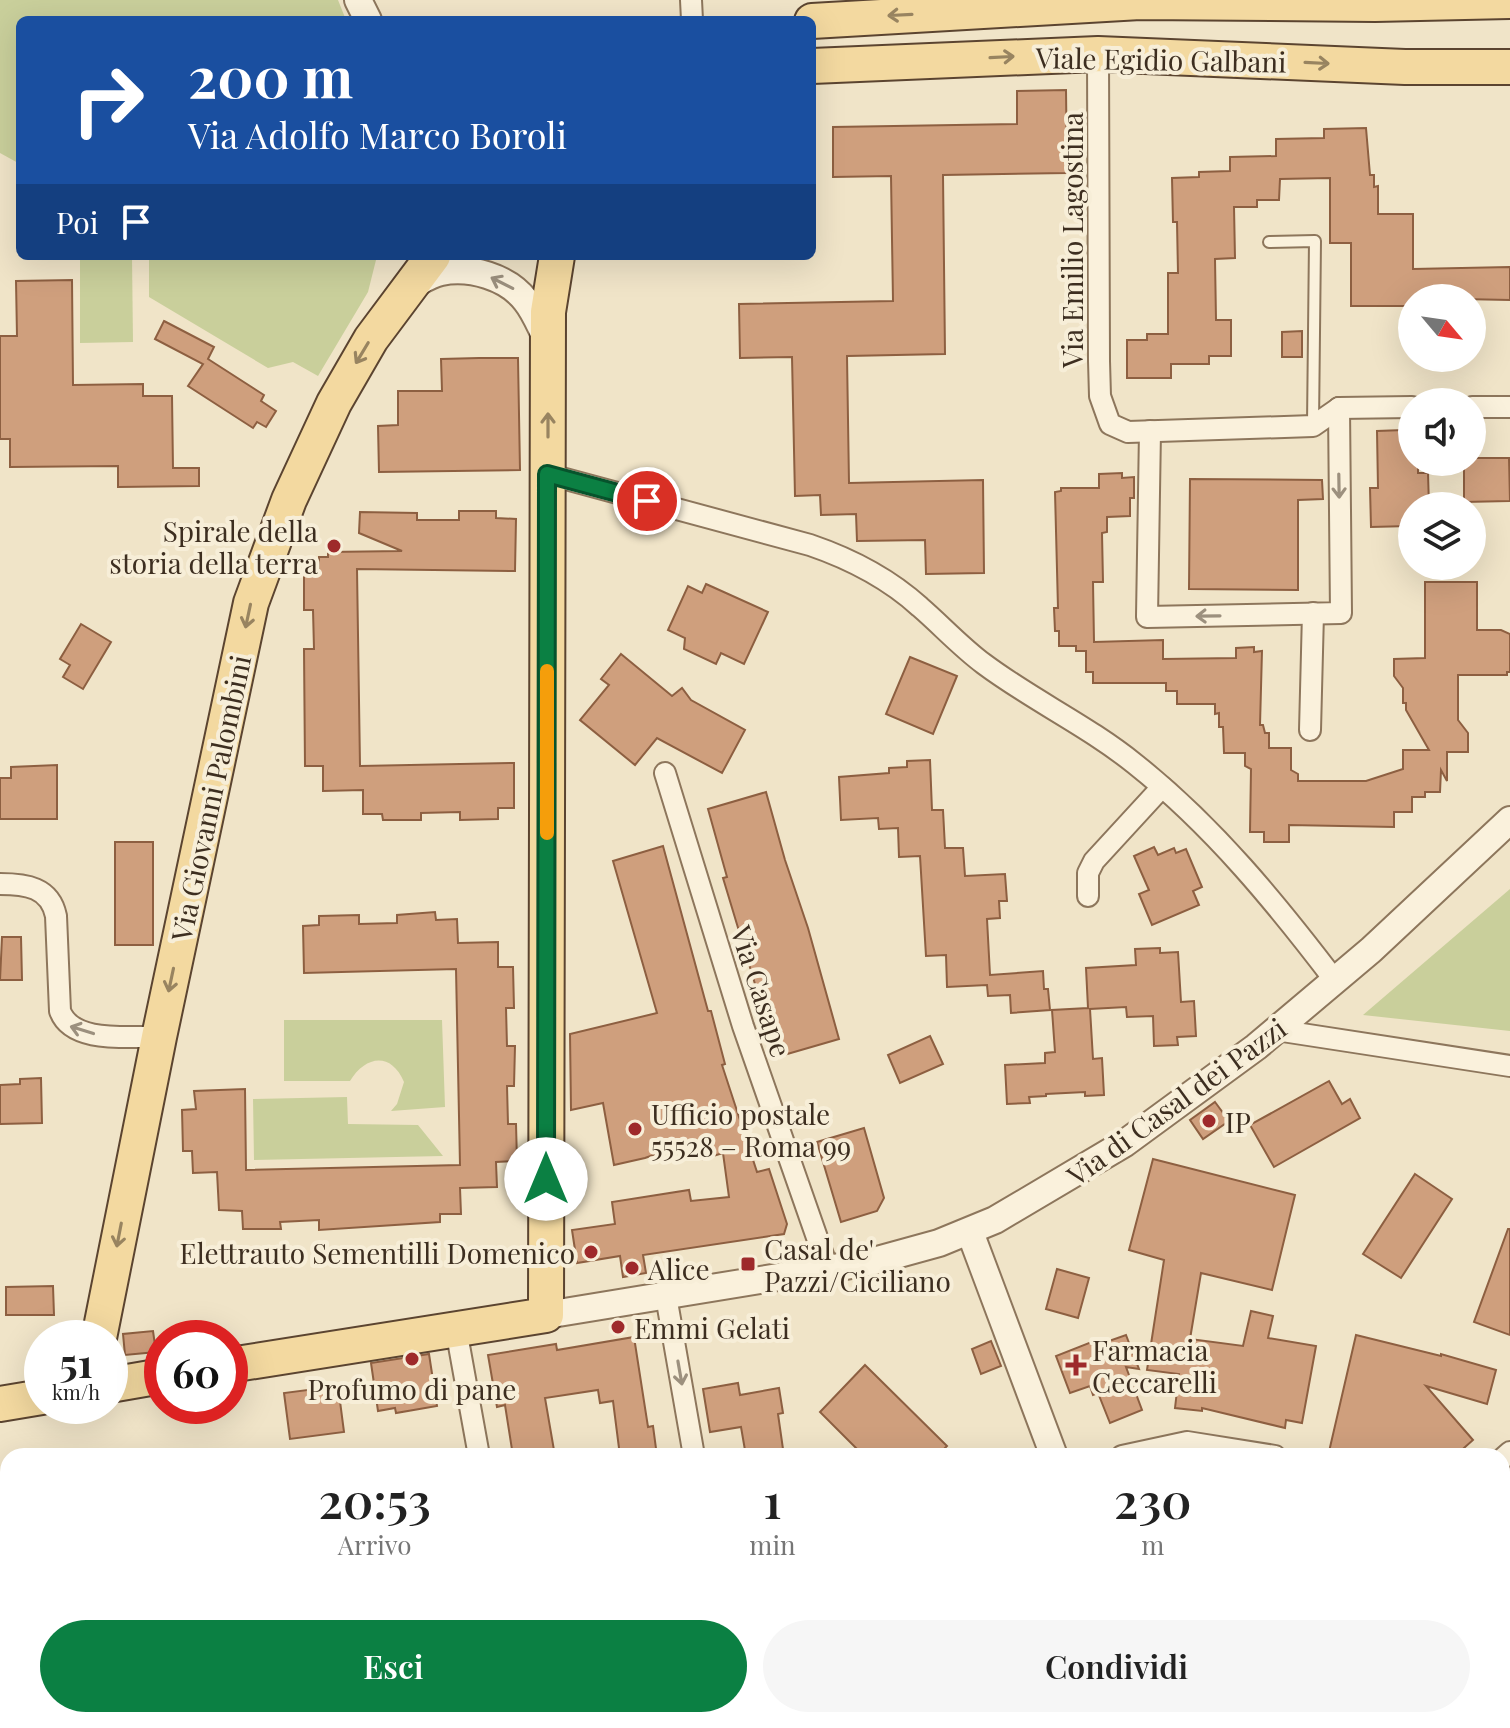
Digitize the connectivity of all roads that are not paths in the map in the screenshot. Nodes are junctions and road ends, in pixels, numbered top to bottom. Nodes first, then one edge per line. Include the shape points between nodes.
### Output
1 (1223, 1) edge
2 (1510, 1) edge
3 (816, 21) edge
4 (1098, 54) junction
5 (816, 66) edge
6 (1510, 67) edge
7 (1269, 242) dead end
8 (426, 260) edge
9 (556, 260) edge
10 (407, 272) edge
11 (548, 343) junction
12 (1398, 407) edge
13 (1486, 407) edge
14 (1510, 407) edge
15 (1339, 408) junction
16 (1313, 426) junction
17 (1150, 431) junction
18 (547, 474) junction
19 (1313, 613) junction
20 (1310, 730) dead end
21 (665, 773) dead end
22 (1162, 787) junction
23 (1510, 820) edge
24 (0, 884) edge
25 (1088, 896) dead end
26 (1336, 982) junction
27 (1276, 1030) junction
28 (159, 1037) junction
29 (1510, 1066) edge
30 (970, 1232) junction
31 (828, 1269) junction
32 (666, 1296) junction
33 (546, 1315) junction
34 (103, 1320) edge
35 (456, 1329) junction
36 (248, 1362) edge
37 (24, 1400) edge
38 (0, 1404) edge
39 (478, 1448) edge
40 (693, 1448) edge
41 (1051, 1448) edge
42 (1159, 1448) edge
43 (1225, 1448) edge

1 - 2 main road, Viale Egidio Galbani
1 -> 3 main road, Viale Egidio Galbani
5 -> 4 main road, Viale Egidio Galbani
4 -> 6 main road, Viale Egidio Galbani
4 - 17 street, Via Emilio Lagostina via 1100,396 1110,424 1128,432
7 - 16 lane via 1315,241
8 - 10 main road
9 - 11 main road
11 -> 10 street via 525,298 498,279 477,273
10 -> 28 main road, Via Giovanni Palombini via 334,403 261,572
18 -> 11 main road
12 - 15 street
13 - 14 street
15 - 16 street
15 -> 19 street via 1341,613
16 - 17 street
19 -> 17 street via 1147,617
18 - 22 street via 798,542 857,564 909,597 982,662 1089,731
18 - 33 main road
19 - 20 street
21 - 31 street, Via Casape via 743,1026
22 - 25 street via 1094,861
22 - 26 street via 1245,869
23 - 26 street, Via di Casal dei Pazzi
28 -> 24 street via 88,1034 68,1025 60,1011 53,905 32,886
26 - 27 street, Via di Casal dei Pazzi
27 - 29 street
27 - 30 street, Via di Casal dei Pazzi via 1100,1160
28 -> 34 main road, Via Giovanni Palombini
30 - 31 street, Via di Casal dei Pazzi via 898,1255
30 - 41 street
31 - 32 street, Via di Casal dei Pazzi
32 - 33 street, Via di Casal dei Pazzi
32 -> 40 street
33 - 35 main road
35 - 36 main road
35 - 39 street
37 - 38 main road
42 - 43 street via 1187,1442

